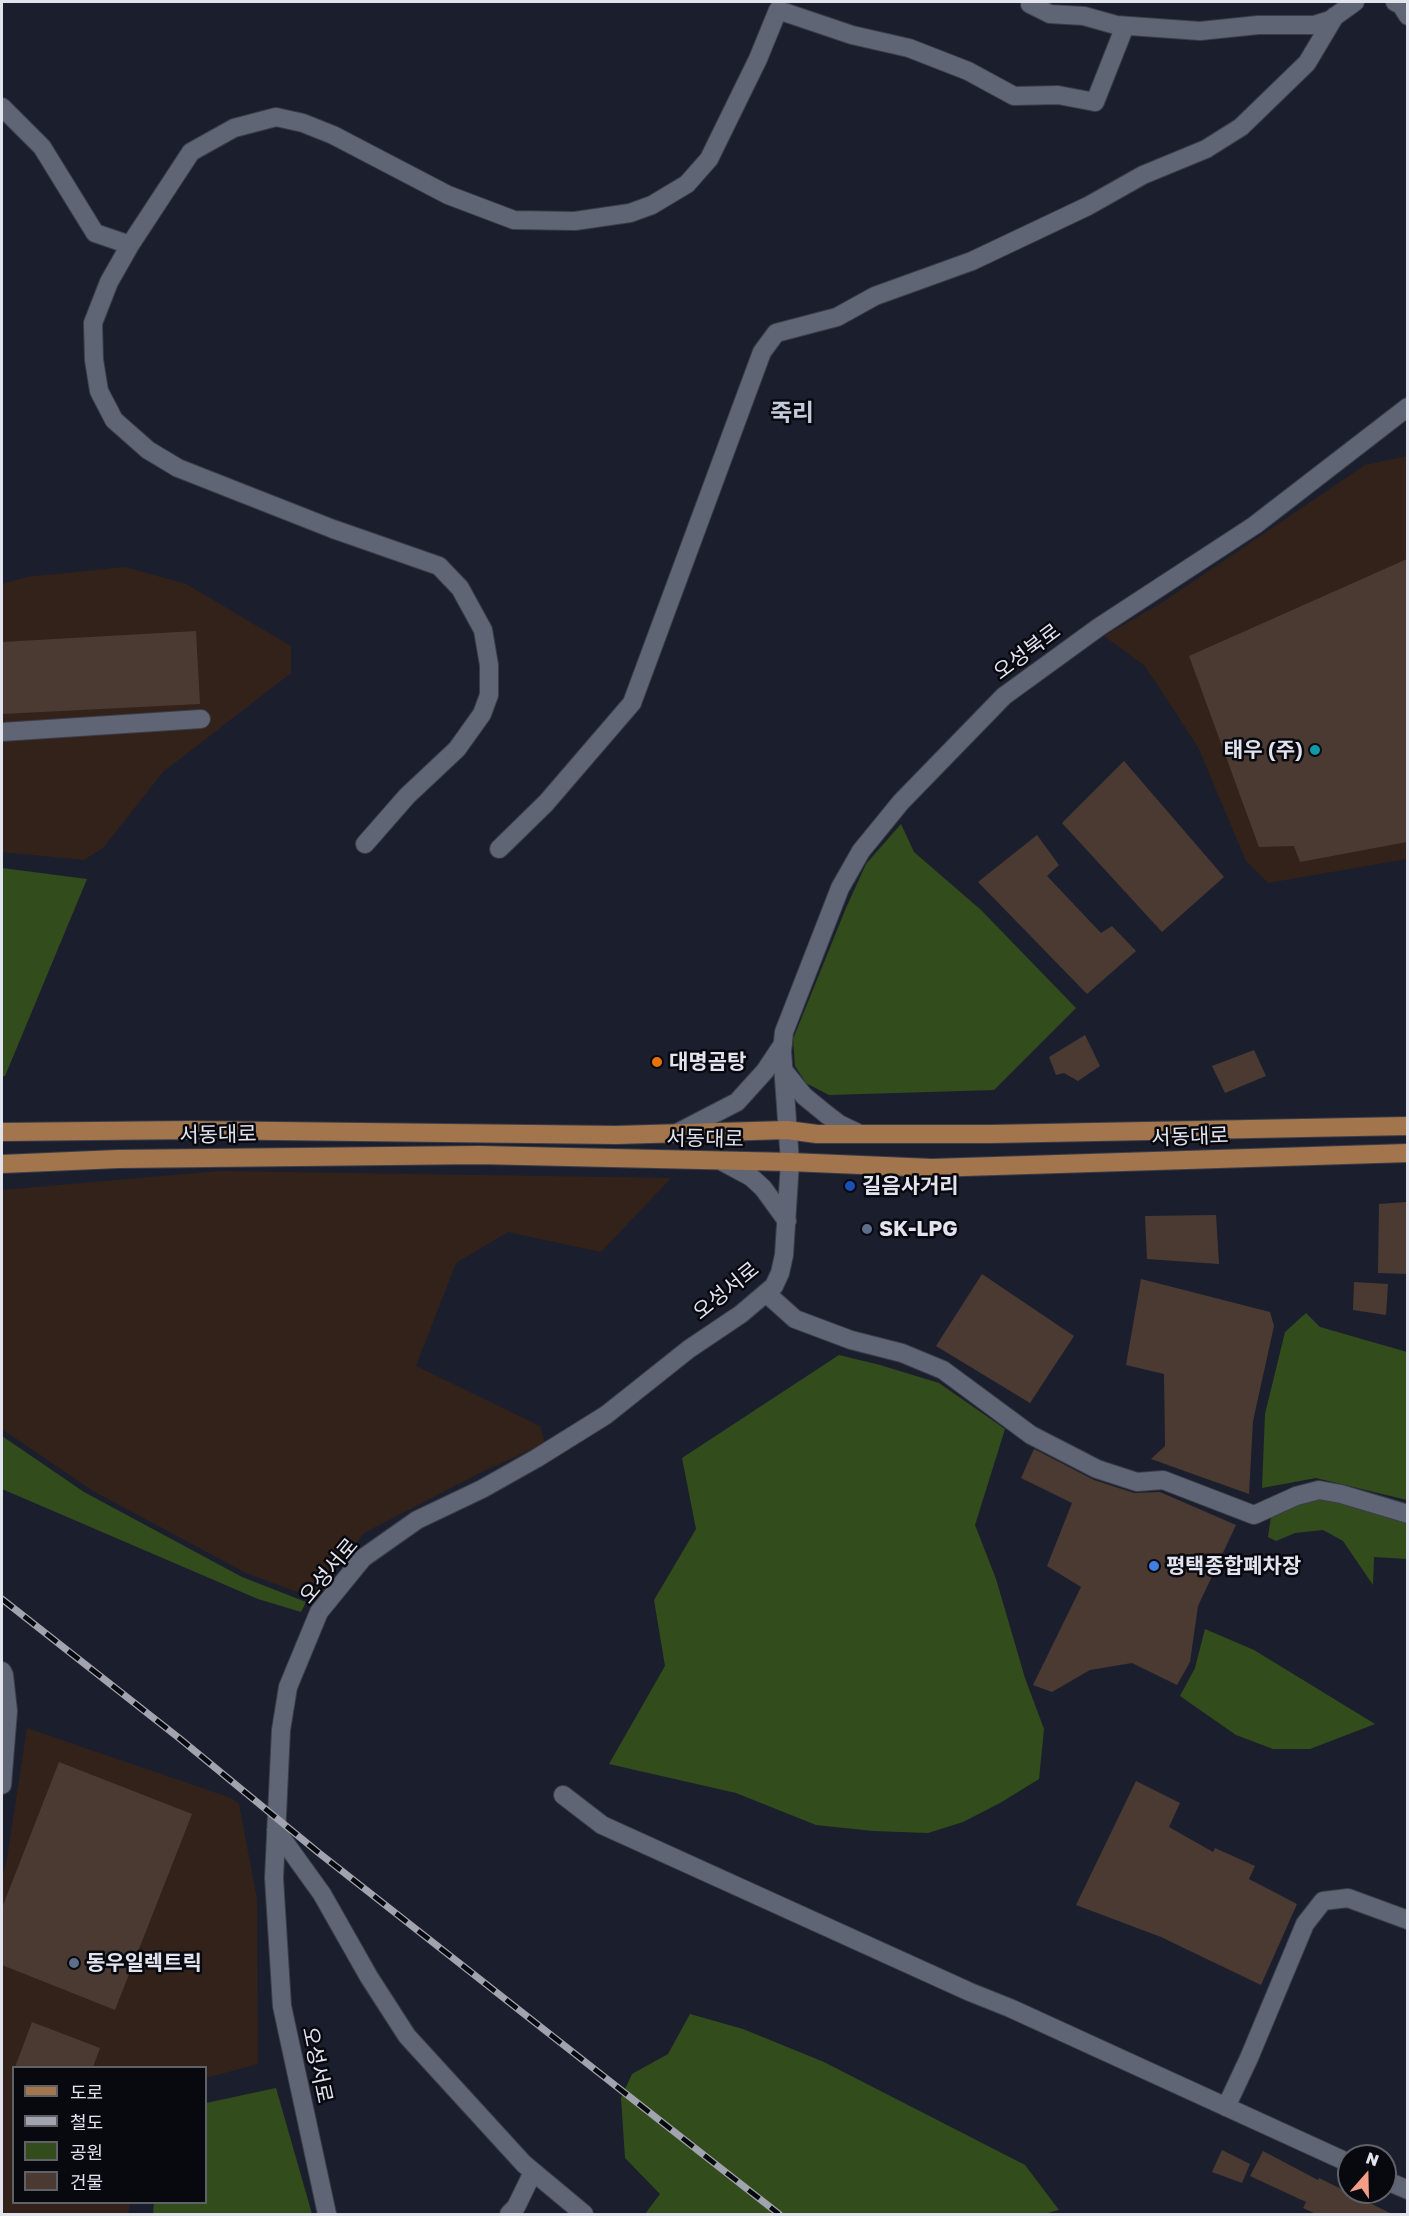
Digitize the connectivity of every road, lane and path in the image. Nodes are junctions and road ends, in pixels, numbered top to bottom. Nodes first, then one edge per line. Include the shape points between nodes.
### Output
1 (1030, 2) edge
2 (1355, 2) edge
3 (1395, 2) edge
4 (1335, 16) junction
5 (1407, 16) edge
6 (1125, 26) junction
7 (2, 107) edge
8 (130, 245) junction
9 (1407, 407) edge
10 (201, 719) dead end
11 (2, 732) edge
12 (365, 844) dead end
13 (499, 849) dead end
14 (784, 1037) junction
15 (784, 1071) junction
16 (1407, 1126) edge
17 (788, 1130) junction
18 (2, 1132) edge
19 (677, 1133) junction
20 (860, 1134) junction
21 (1407, 1153) edge
22 (723, 1162) junction
23 (789, 1162) junction
24 (2, 1164) edge
25 (787, 1221) junction
26 (766, 1293) junction
27 (1407, 1514) edge
28 (2, 1671) edge
29 (2, 1785) edge
30 (563, 1795) dead end
31 (276, 1830) junction
32 (1407, 1920) edge
33 (1226, 2107) junction
34 (1337, 2158) edge
35 (533, 2172) junction
36 (327, 2214) edge
37 (509, 2214) edge
38 (584, 2214) edge

1 - 6 street via 1050,14 1084,16
2 - 4 street
3 - 5 street
4 - 6 street via 1314,25 1200,31
4 - 13 street via 1307,63 1241,127 1206,149 1143,175 972,261 875,296 837,317 776,333 762,352 632,703 546,803
6 - 8 street via 1095,102 1058,95 1014,96 968,71 909,48 852,35 778,10 709,159 687,184 630,213 575,221 514,220 448,195 333,135 276,117 234,128 190,152
7 - 8 street via 42,147 95,232
8 - 12 street via 109,282 93,323 99,391 114,420 148,450 178,468 439,566 460,588 483,630 489,695 482,714 457,749 407,796
9 - 14 street, 오성북로 via 1255,525 1099,627 1004,696 901,802 861,851 840,888
10 - 11 street
14 - 15 street, 오성서로
14 - 19 street via 765,1071 737,1102
15 - 17 street, 오성서로
15 - 20 street via 818,1108
16 - 20 main road, 서동대로
17 - 19 main road, 서동대로
17 - 20 main road, 서동대로
17 - 23 street, 오성서로
18 - 19 main road, 서동대로
21 - 23 main road, 서동대로 via 932,1168
22 - 23 main road, 서동대로
22 - 24 main road, 서동대로 via 467,1155
22 - 25 street via 757,1182
23 - 25 street, 오성서로
25 - 26 street, 오성서로 via 780,1273
26 - 27 street via 795,1319 942,1370 1031,1435 1097,1469 1137,1482 1163,1480 1254,1515 1319,1490
26 - 31 street, 오성서로 via 606,1415 482,1489 417,1520 363,1558 319,1612 288,1687 281,1730
28 - 29 street via 9,1711
30 - 33 street via 602,1825
31 - 35 street via 322,1894 407,2036
31 - 36 street, 오성서로 via 274,1878 282,2006
32 - 33 street via 1348,1898 1323,1900 1305,1924
33 - 34 street
35 - 37 street
35 - 38 street

